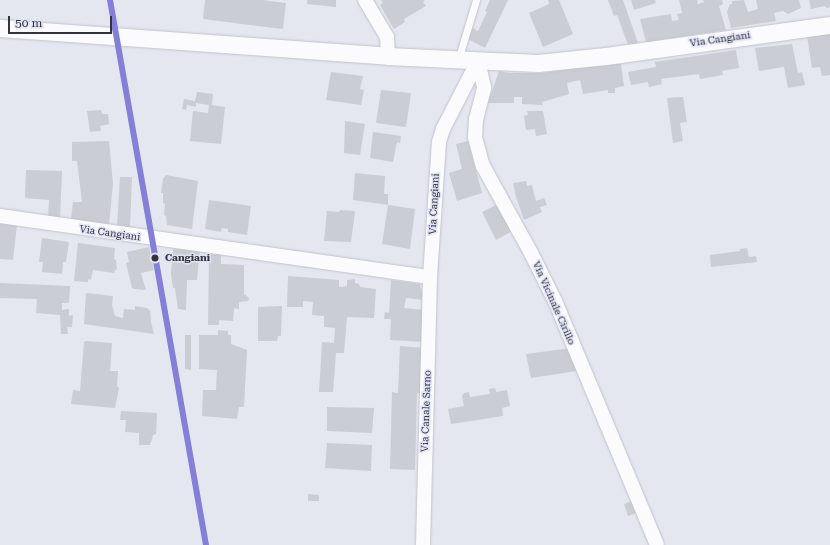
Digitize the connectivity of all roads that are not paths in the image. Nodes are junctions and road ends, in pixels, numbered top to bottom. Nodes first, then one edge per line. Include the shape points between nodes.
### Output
1 (366, 0) edge
2 (476, 0) edge
3 (830, 25) edge
4 (0, 28) edge
5 (388, 56) junction
6 (458, 60) junction
7 (478, 61) junction
8 (0, 216) edge
9 (430, 277) junction
10 (423, 545) edge
11 (657, 545) edge

1 - 5 street via 387,37
2 - 6 lane
3 - 7 street, Via Cangiani via 560,62
4 - 5 street
5 - 6 street
6 - 7 street
7 - 9 street, Via Cangiani via 443,129 439,142
7 - 11 street, Via Vicinale Cirillo via 484,88 476,119 475,137 483,166 555,302
8 - 9 street, Via Cangiani
9 - 10 street, Via Canale Sarno

